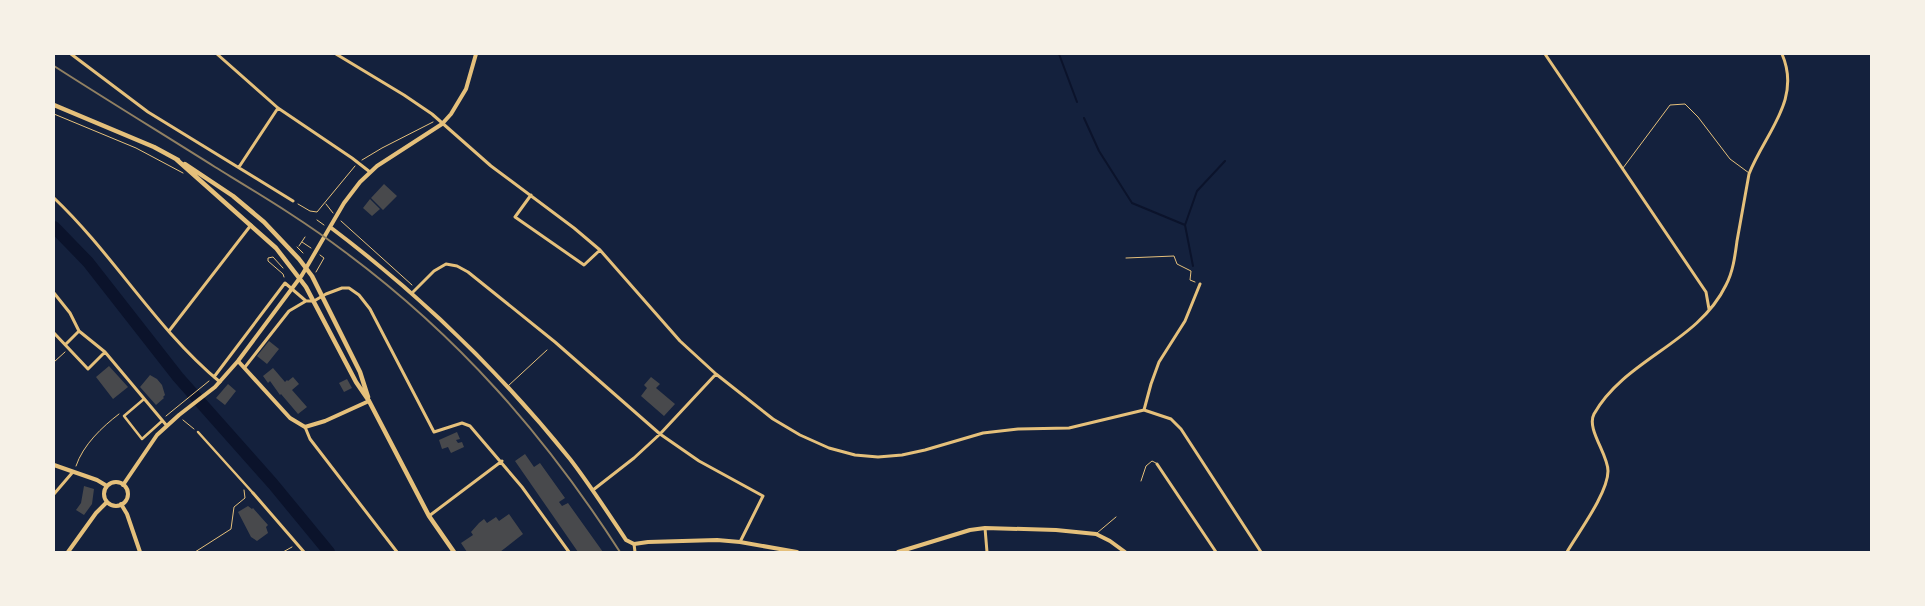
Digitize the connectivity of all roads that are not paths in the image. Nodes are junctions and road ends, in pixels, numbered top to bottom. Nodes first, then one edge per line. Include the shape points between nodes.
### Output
1 (71, 54) edge
2 (217, 54) edge
3 (336, 54) edge
4 (476, 54) edge
5 (1546, 54) edge
6 (1782, 54) edge
7 (54, 105) edge
8 (278, 108) junction
9 (442, 124) junction
10 (176, 159) junction
11 (239, 168) junction
12 (1623, 169) junction
13 (370, 172) junction
14 (1750, 174) junction
15 (531, 195) junction
16 (54, 198) edge
17 (293, 201) road end
18 (251, 224) junction
19 (330, 227) junction
20 (600, 250) junction
21 (1200, 284) road end
22 (54, 293) edge
23 (412, 294) junction
24 (321, 296) junction
25 (306, 301) junction
26 (314, 301) junction
27 (1709, 310) junction
28 (79, 331) junction
29 (169, 331) junction
30 (54, 333) edge
31 (66, 344) junction
32 (546, 350) dead end
33 (105, 352) junction
34 (238, 360) junction
35 (245, 367) junction
36 (716, 374) junction
37 (214, 377) junction
38 (220, 382) junction
39 (508, 387) junction
40 (143, 400) junction
41 (369, 401) junction
42 (1144, 410) junction
43 (162, 421) junction
44 (167, 426) junction
45 (305, 427) junction
46 (198, 432) road end
47 (660, 434) junction
48 (502, 461) junction
49 (1157, 464) joint
50 (54, 466) edge
51 (73, 471) junction
52 (1141, 481) dead end
53 (124, 485) junction
54 (107, 486) junction
55 (593, 490) junction
56 (253, 493) joint
57 (54, 494) edge
58 (107, 502) junction
59 (121, 504) junction
60 (429, 516) junction
61 (1116, 517) dead end
62 (985, 528) junction
63 (1096, 534) junction
64 (740, 542) junction
65 (634, 544) junction
66 (68, 552) edge
67 (140, 552) edge
68 (304, 552) edge
69 (397, 552) edge
70 (454, 552) edge
71 (568, 552) edge
72 (636, 552) edge
73 (797, 552) edge
74 (898, 552) edge
75 (987, 552) edge
76 (1125, 552) edge
77 (1216, 552) edge
78 (1261, 552) edge
79 (1567, 552) edge

1 - 11 street via 148,112
2 - 8 street
3 - 9 street via 404,95
4 - 9 street via 462,98
5 - 12 street
6 - 14 street via 1789,73 1787,94 1780,116
7 - 10 main road
8 - 11 street
8 - 13 street
9 - 13 street
9 - 15 street
10 - 18 main road
10 - 24 main road via 233,196 264,222 299,259
11 - 17 street
12 - 14 lane via 1670,105 1685,104 1730,159
12 - 27 street via 1706,292
13 - 19 street via 344,203
14 - 27 street via 1731,273
15 - 20 street
15 - 20 street via 515,218 584,265
16 - 29 street
18 - 26 main road via 276,248
18 - 29 street
19 - 23 street
19 - 34 street via 302,275
20 - 36 street via 680,341
21 - 42 street via 1185,321 1159,362
22 - 28 street
23 - 39 street
23 - 47 street via 434,271 446,264 468,272 555,342
24 - 26 street
24 - 41 main road via 360,372
24 - 48 street via 342,288 349,288 359,295 370,308 434,432 462,423 470,426
25 - 26 street
25 - 35 street via 289,311
25 - 37 street via 285,283
26 - 41 main road
27 - 79 street via 1695,326 1620,384 1594,415 1592,424 1606,459 1607,481
28 - 31 street
28 - 33 street
29 - 37 street via 186,352
30 - 31 street
31 - 33 street via 88,369
32 - 39 lane
33 - 40 street
34 - 35 street
34 - 38 street
35 - 45 street via 290,418
36 - 42 street via 773,419 800,435 829,448 878,457 925,450 983,433 1069,428
36 - 47 street
37 - 38 street
38 - 44 street
39 - 55 street
40 - 43 street
40 - 43 street via 124,416 142,438
41 - 45 street via 324,422
41 - 60 main road
42 - 78 street via 1171,419 1180,429
43 - 44 street
44 - 53 street via 150,444
45 - 69 street via 310,439
46 - 56 street
47 - 55 street
47 - 64 street via 698,461 763,496
48 - 60 street
48 - 71 street
49 - 52 lane via 1152,461 1146,466
49 - 77 street
50 - 51 street
51 - 54 street
51 - 57 street
53 - 54 street via 117,482
53 - 59 street via 127,495
54 - 58 street via 104,492
55 - 65 street via 626,540
56 - 68 street
58 - 59 street
58 - 66 street
59 - 67 street
60 - 70 main road
61 - 63 lane
62 - 63 street
62 - 74 street
62 - 75 street
63 - 76 street
64 - 65 street
64 - 73 street
65 - 72 street

